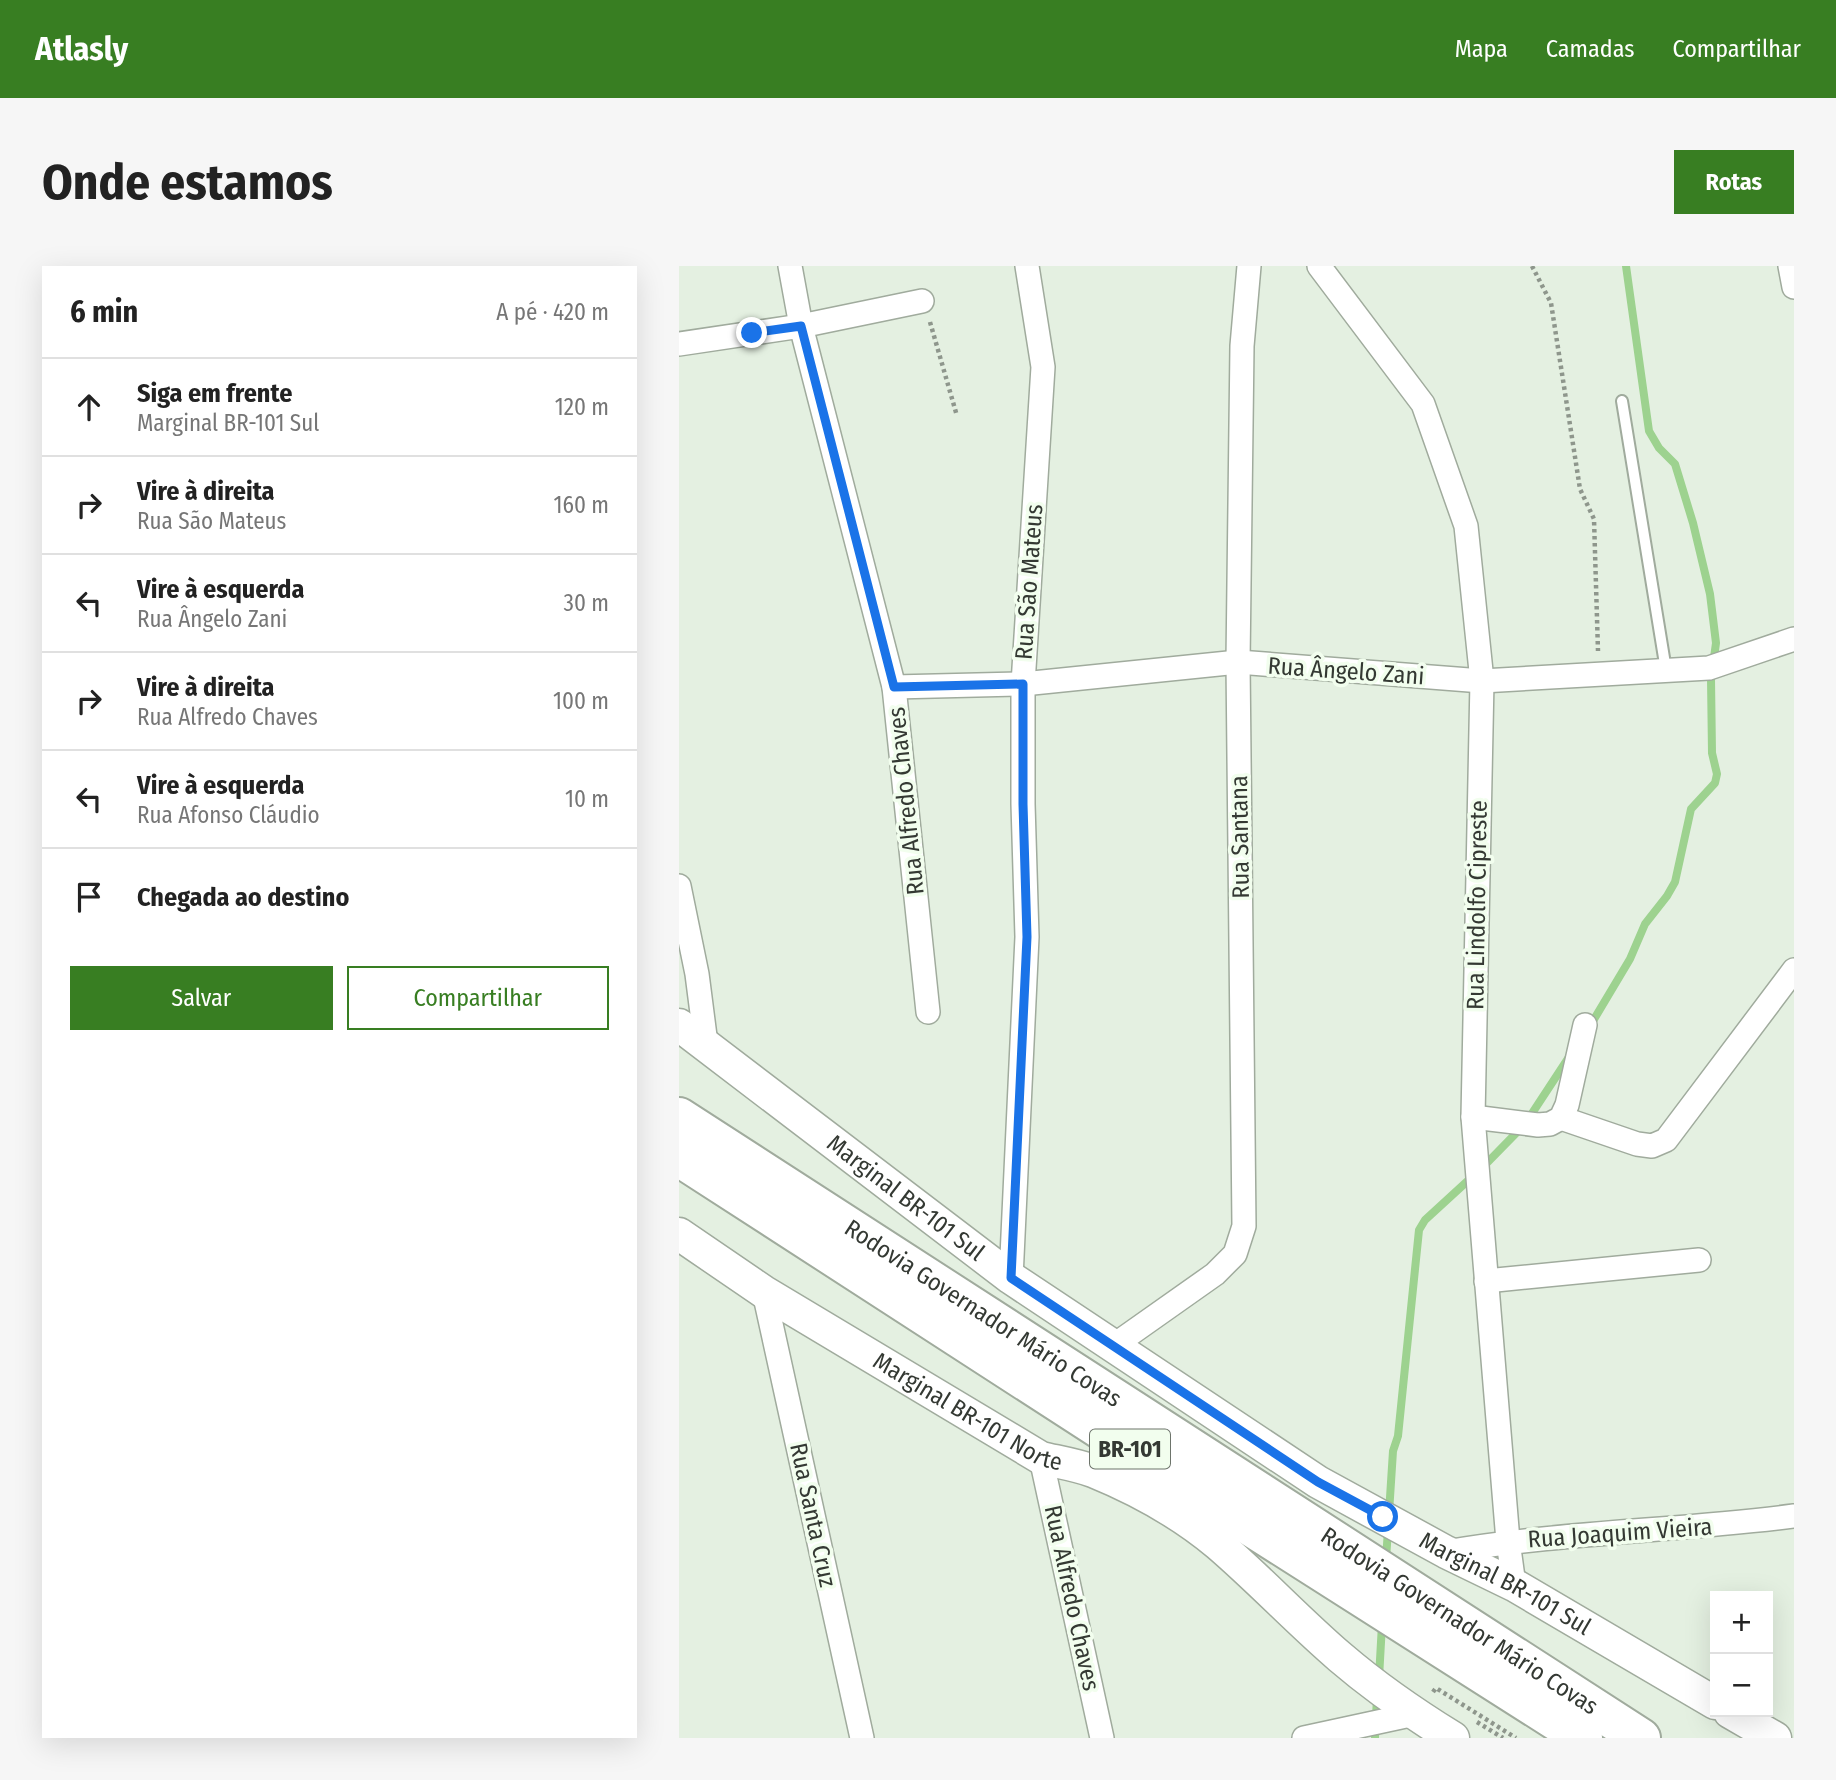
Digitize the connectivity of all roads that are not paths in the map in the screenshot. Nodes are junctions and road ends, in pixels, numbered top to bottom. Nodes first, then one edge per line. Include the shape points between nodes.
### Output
1 (790, 266) edge
2 (1027, 266) edge
3 (1249, 266) edge
4 (1319, 266) edge
5 (1790, 266) edge
6 (1794, 287) edge
7 (922, 301) road end
8 (801, 326) junction
9 (679, 344) edge
10 (1622, 401) dead end
11 (1794, 639) edge
12 (1237, 663) junction
13 (1666, 670) junction
14 (1482, 681) junction
15 (1023, 684) junction
16 (894, 687) junction
17 (679, 886) edge
18 (1794, 970) edge
19 (928, 1012) dead end
20 (679, 1025) edge
21 (1585, 1025) dead end
22 (706, 1044) junction
23 (679, 1117) edge
24 (1473, 1117) junction
25 (1561, 1118) junction
26 (679, 1157) edge
27 (679, 1234) edge
28 (1699, 1260) dead end
29 (1011, 1278) junction
30 (1486, 1281) junction
31 (764, 1292) junction
32 (1113, 1346) junction
33 (1041, 1458) junction
34 (1794, 1516) edge
35 (1508, 1541) junction
36 (1446, 1552) junction
37 (1514, 1585) junction
38 (1504, 1687) junction
39 (1710, 1700) edge
40 (1415, 1714) junction
41 (1739, 1717) edge
42 (1341, 1734) edge
43 (862, 1738) edge
44 (1102, 1738) edge
45 (1304, 1738) edge
46 (1453, 1738) edge
47 (1559, 1738) edge
48 (1583, 1738) edge
49 (1641, 1738) edge
50 (1775, 1738) edge

1 - 8 street, Rua Alfredo Chaves
2 - 15 street, Rua São Mateus via 1043,367
3 - 12 street, Rua Santana via 1242,346
4 - 14 street, Rua Lindolfo Cipreste via 1423,404 1466,526
5 - 6 street
7 - 8 street
8 - 9 street
8 - 16 street, Rua Alfredo Chaves
10 - 13 lane
11 - 13 street, Rua Ângelo Zani via 1709,668
12 - 14 street, Rua Ângelo Zani
12 - 15 street, Rua Ângelo Zani
12 - 32 street, Rua Santana via 1244,1226 1235,1254 1215,1274
13 - 14 street, Rua Ângelo Zani
14 - 24 street, Rua Lindolfo Cipreste
15 - 16 street, Rua Ângelo Zani
15 - 29 street, Rua São Mateus via 1027,937
16 - 19 street, Rua Alfredo Chaves
17 - 22 street
18 - 25 street via 1666,1140 1652,1146 1637,1144
20 - 22 main road, Marginal BR-101 Sul
21 - 25 street
22 - 29 main road, Marginal BR-101 Sul
23 - 49 highway, Rodovia Governador Mário Covas / BR-101
24 - 25 street via 1538,1125
24 - 30 street, Rua Lindolfo Cipreste
26 - 38 highway, Rodovia Governador Mário Covas / BR-101
27 - 31 main road, Marginal BR-101 Norte
28 - 30 street
29 - 32 main road, Marginal BR-101 Sul
30 - 35 street, Rua Lindolfo Cipreste
31 - 33 main road, Marginal BR-101 Norte
31 - 43 street, Rua Santa Cruz
32 - 36 main road, Marginal BR-101 Sul via 1318,1482
33 - 40 main road, Marginal BR-101 Norte via 1092,1471 1182,1518 1217,1544 1342,1659
33 - 44 street, Rua Alfredo Chaves
34 - 35 street, Rua Joaquim Vieira
35 - 36 street, Rua Joaquim Vieira
35 - 37 street, Rua Lindolfo Cipreste
36 - 37 main road, Marginal BR-101 Sul
37 - 39 main road, Marginal BR-101 Sul
38 - 47 highway
38 - 48 highway, Rodovia Governador Mário Covas / BR-101
40 - 42 street
40 - 46 main road, Marginal BR-101 Norte
41 - 50 main road
42 - 45 street

